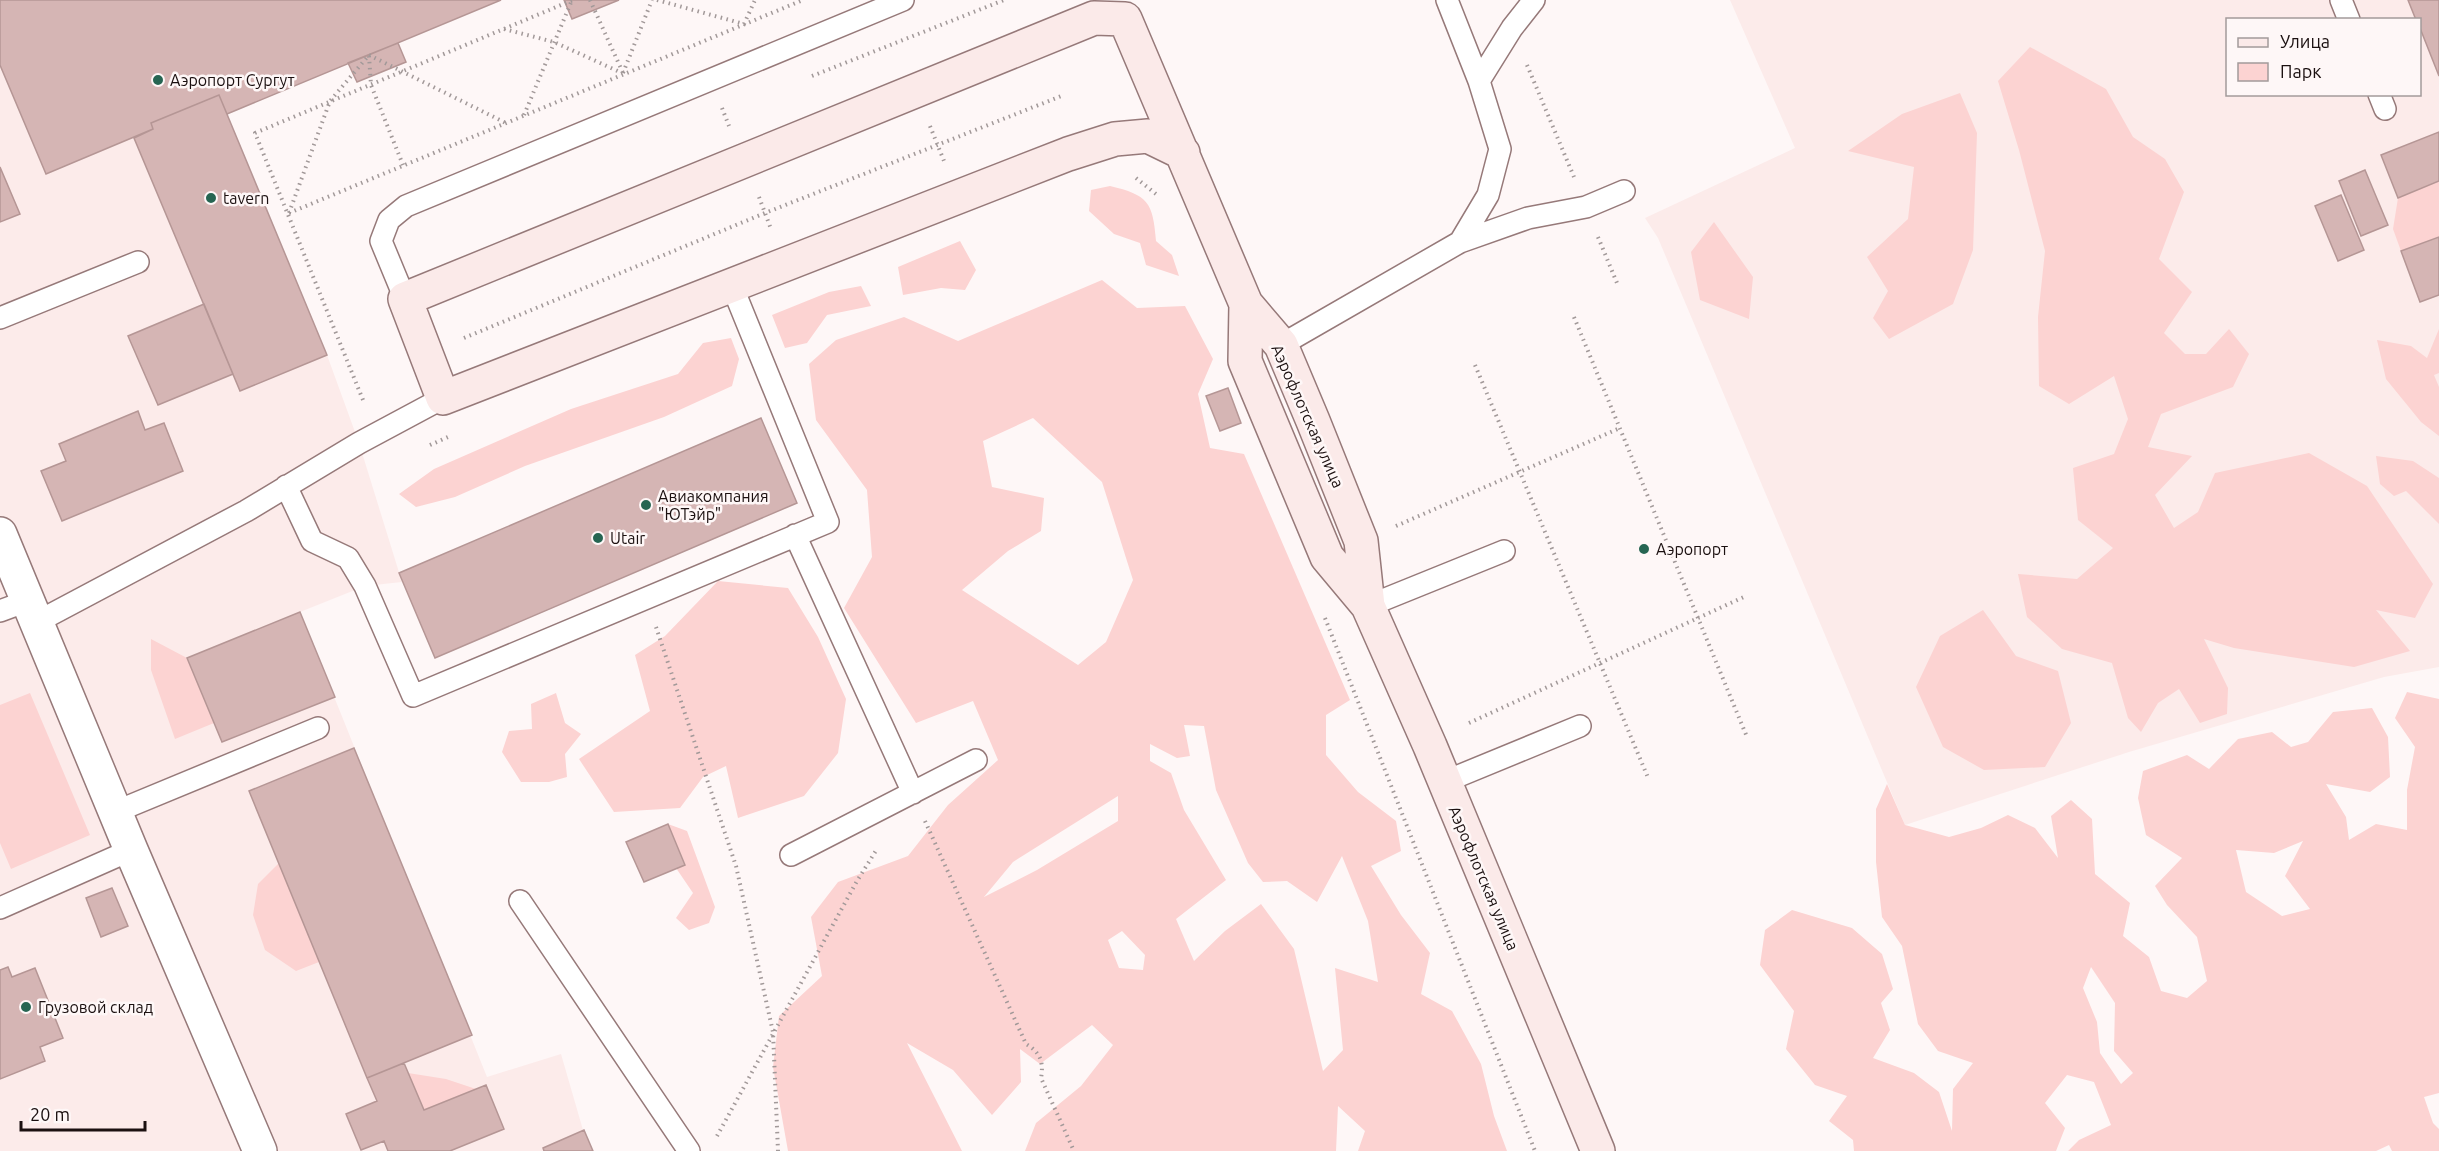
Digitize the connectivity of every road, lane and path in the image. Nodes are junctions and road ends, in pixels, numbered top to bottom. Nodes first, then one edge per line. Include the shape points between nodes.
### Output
1 (572, 0) edge
2 (590, 0) edge
3 (652, 0) edge
4 (657, 0) edge
5 (755, 0) edge
6 (802, 0) edge
7 (903, 0) edge
8 (1447, 0) edge
9 (1534, 0) edge
10 (2341, 0) edge
11 (1121, 10) edge
12 (2348, 18) edge
13 (744, 24) junction
14 (1512, 28) junction
15 (504, 29) junction
16 (554, 42) junction
17 (369, 55) junction
18 (404, 71) junction
19 (623, 74) junction
20 (1479, 81) junction
21 (371, 85) junction
22 (1064, 95) dead end
23 (330, 101) junction
24 (523, 116) junction
25 (506, 123) junction
26 (1183, 153) junction
27 (404, 165) junction
28 (1128, 176) dead end
29 (1624, 191) dead end
30 (1160, 198) dead end
31 (1586, 207) junction
32 (289, 213) junction
33 (1460, 242) junction
34 (138, 262) dead end
35 (1617, 283) dead end
36 (732, 286) junction
37 (405, 299) junction
38 (1246, 304) junction
39 (1574, 317) dead end
40 (0, 318) edge
41 (464, 338) dead end
42 (1281, 345) junction
43 (1475, 365) dead end
44 (443, 398) junction
45 (363, 400) dead end
46 (1620, 428) junction
47 (451, 436) dead end
48 (429, 445) dead end
49 (1520, 471) junction
50 (286, 486) junction
51 (0, 534) edge
52 (795, 535) junction
53 (1361, 541) junction
54 (1504, 551) dead end
55 (1746, 596) dead end
56 (647, 598) junction
57 (1368, 606) junction
58 (1323, 611) dead end
59 (21, 612) edge
60 (1699, 620) junction
61 (1601, 663) junction
62 (1469, 723) dead end
63 (1580, 726) dead end
64 (318, 728) dead end
65 (1747, 737) dead end
66 (976, 760) dead end
67 (1649, 780) dead end
68 (1444, 782) junction
69 (913, 793) junction
70 (115, 812) junction
71 (882, 842) dead end
72 (131, 850) junction
73 (791, 855) dead end
74 (520, 901) dead end
75 (0, 908) edge
76 (773, 1032) junction
77 (715, 1141) dead end
78 (261, 1151) edge
79 (689, 1151) edge
80 (778, 1151) edge
81 (1074, 1151) edge
82 (1535, 1151) edge
83 (1598, 1151) edge

1 - 15 path
1 - 16 path
2 - 19 path
3 - 19 path
4 - 13 path
5 - 13 path
6 - 13 path
7 - 37 lane via 406,206 389,220 381,241
8 - 20 lane
9 - 14 lane
10 - 12 lane
11 - 26 main road, Аэрофлотская улица
11 - 37 main road
13 - 19 path
14 - 20 lane
14 - 31 path
15 - 16 path
15 - 18 path
16 - 19 path
16 - 24 path
17 - 18 path
17 - 21 path
17 - 23 path
18 - 21 path
18 - 25 path
19 - 24 path
20 - 33 lane via 1500,148 1488,195
21 - 23 path
21 - 27 path
22 - 41 path
23 - 32 path
23 - 32 path via 255,133
24 - 25 path
25 - 27 path
26 - 36 main road via 1148,136 1115,139 1057,158
26 - 38 main road, Аэрофлотская улица
27 - 32 path
28 - 30 path via 1138,178
29 - 31 lane
31 - 33 lane via 1527,218
31 - 35 path
32 - 45 path
33 - 42 lane
34 - 40 lane
36 - 44 main road
36 - 52 lane via 828,522
37 - 44 main road
38 - 42 main road, Аэрофлотская улица
38 - 57 main road, Аэрофлотская улица via 1245,361 1327,557
39 - 46 path
42 - 53 main road, Аэрофлотская улица
43 - 49 path
44 - 50 lane
46 - 49 path
46 - 60 path
47 - 48 path
49 - 53 path
49 - 61 path
50 - 56 lane via 312,541 348,558 365,586 413,696
50 - 59 lane via 246,511
51 - 59 street
52 - 56 lane
52 - 69 lane
53 - 57 main road, Аэрофлотская улица
54 - 57 lane
55 - 60 path
56 - 76 path via 736,866
57 - 68 main road, Аэрофлотская улица
58 - 82 path
59 - 70 street
60 - 61 path
60 - 65 path
61 - 62 path
61 - 67 path
63 - 68 lane
64 - 70 lane
66 - 69 lane
68 - 83 main road, Аэрофлотская улица
69 - 73 lane
69 - 81 path via 1026,1044 1040,1057 1041,1077
70 - 72 street
71 - 76 path
72 - 75 lane
72 - 78 street
74 - 79 lane
76 - 77 path
76 - 80 path

